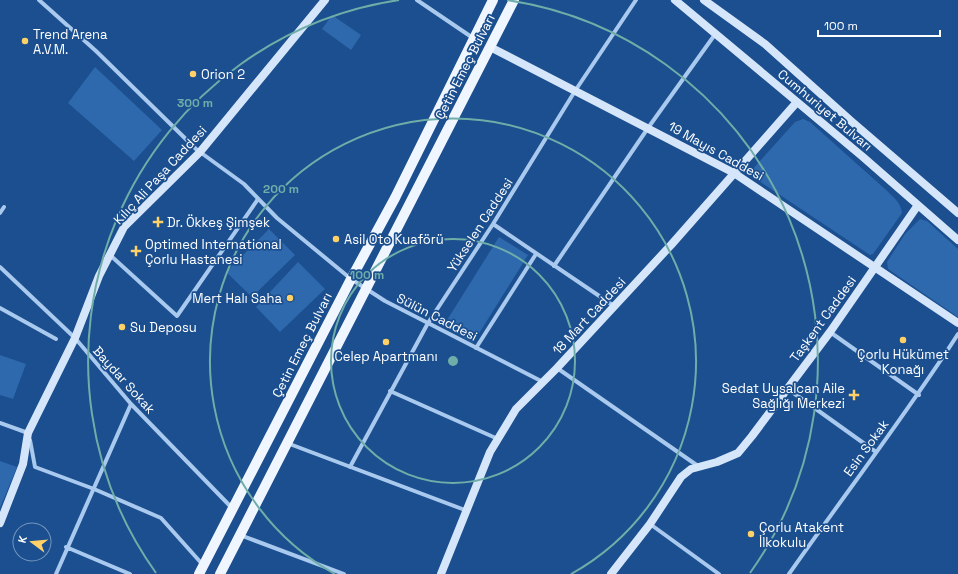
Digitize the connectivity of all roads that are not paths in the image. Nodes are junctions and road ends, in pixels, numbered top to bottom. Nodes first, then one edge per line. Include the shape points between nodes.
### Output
1 (39, 0) edge
2 (325, 0) edge
3 (417, 0) edge
4 (494, 0) edge
5 (514, 0) edge
6 (636, 0) edge
7 (675, 0) edge
8 (704, 0) edge
9 (716, 33) junction
10 (473, 39) junction
11 (490, 47) junction
12 (575, 91) junction
13 (797, 102) junction
14 (648, 128) junction
15 (200, 152) junction
16 (734, 172) junction
17 (258, 199) junction
18 (918, 205) junction
19 (4, 207) dead end
20 (958, 212) edge
21 (0, 213) edge
22 (493, 224) junction
23 (958, 240) edge
24 (536, 254) junction
25 (110, 255) junction
26 (554, 266) junction
27 (0, 267) edge
28 (875, 267) junction
29 (351, 279) junction
30 (366, 289) junction
31 (614, 306) junction
32 (0, 308) edge
33 (428, 323) junction
34 (958, 323) edge
35 (830, 332) junction
36 (958, 334) edge
37 (75, 338) junction
38 (56, 339) dead end
39 (476, 348) junction
40 (557, 368) junction
41 (543, 382) junction
42 (788, 389) junction
43 (390, 390) junction
44 (919, 395) junction
45 (131, 404) junction
46 (0, 423) edge
47 (28, 434) junction
48 (498, 438) junction
49 (287, 443) junction
50 (876, 452) junction
51 (350, 467) junction
52 (699, 467) junction
53 (94, 489) junction
54 (233, 508) junction
55 (465, 510) junction
56 (0, 523) edge
57 (650, 524) junction
58 (240, 534) junction
59 (66, 548) junction
60 (201, 570) edge
61 (56, 574) edge
62 (130, 574) edge
63 (220, 574) edge
64 (344, 574) edge
65 (441, 574) edge
66 (611, 574) edge
67 (719, 574) edge
68 (789, 574) edge

1 - 15 street, Sülün Caddesi via 96,51
2 - 15 street, Kılıç Ali Paşa Caddesi
3 - 10 street
4 - 10 main road, Çetin Emeç Bulvarı
5 - 11 main road, Çetin Emeç Bulvarı
6 - 12 street, Yükselen Caddesi
7 - 9 street, Cumhuriyet Bulvarı
8 - 20 street, Cumhuriyet Bulvarı via 765,44 850,121
9 - 13 street, Cumhuriyet Bulvarı
9 - 14 street
10 - 29 main road, Çetin Emeç Bulvarı via 395,198
11 - 12 street, 19 Mayıs Caddesi
11 - 30 main road, Çetin Emeç Bulvarı
12 - 14 street, 19 Mayıs Caddesi
12 - 22 street, Yükselen Caddesi
13 - 16 street, 18 Mart Caddesi
13 - 18 street, Cumhuriyet Bulvarı
14 - 16 street, 19 Mayıs Caddesi
14 - 26 street
15 - 17 street, Sülün Caddesi via 244,184
15 - 25 street, Kılıç Ali Paşa Caddesi via 124,227
16 - 28 street, 19 Mayıs Caddesi
16 - 31 street, 18 Mart Caddesi
17 - 25 street via 176,316
17 - 29 street, Sülün Caddesi via 277,218
18 - 23 street, Cumhuriyet Bulvarı
18 - 28 street, Taşkent Caddesi
19 - 21 street
22 - 24 street
22 - 33 street, Yükselen Caddesi
24 - 26 street
24 - 39 street
25 - 37 street, Kılıç Ali Paşa Caddesi
26 - 31 street
27 - 37 street, Baydar Sokak
28 - 34 street, 19 Mayıs Caddesi
28 - 35 street, Taşkent Caddesi
29 - 30 street, Sülün Caddesi
29 - 54 main road, Çetin Emeç Bulvarı
30 - 33 street, Sülün Caddesi
30 - 49 main road, Çetin Emeç Bulvarı
31 - 40 street, 18 Mart Caddesi
32 - 38 street
33 - 39 street, Sülün Caddesi
33 - 43 street, Yükselen Caddesi
35 - 42 street, Taşkent Caddesi
35 - 44 street
36 - 44 street, Esin Sokak
37 - 45 street, Baydar Sokak
37 - 47 street, Kılıç Ali Paşa Caddesi
39 - 41 street, Sülün Caddesi
40 - 41 street, 18 Mart Caddesi
40 - 52 street
41 - 48 street, 18 Mart Caddesi via 516,409
42 - 50 street
42 - 52 street, Taşkent Caddesi via 738,453
43 - 48 street
43 - 51 street, Yükselen Caddesi
44 - 50 street, Esin Sokak
45 - 53 street
45 - 54 street, Baydar Sokak
46 - 47 street
47 - 53 street via 35,467
47 - 56 street, Kılıç Ali Paşa Caddesi via 23,464
48 - 55 street, 18 Mart Caddesi
49 - 51 street
49 - 58 main road, Çetin Emeç Bulvarı
50 - 68 street, Esin Sokak
51 - 55 street
52 - 57 street, Taşkent Caddesi via 691,469 681,478
53 - 59 street
53 - 60 street via 161,518
54 - 60 main road, Çetin Emeç Bulvarı
55 - 65 street, 18 Mart Caddesi
57 - 66 street, Taşkent Caddesi
57 - 67 street
58 - 63 main road, Çetin Emeç Bulvarı
58 - 64 street
59 - 61 street
59 - 62 street

